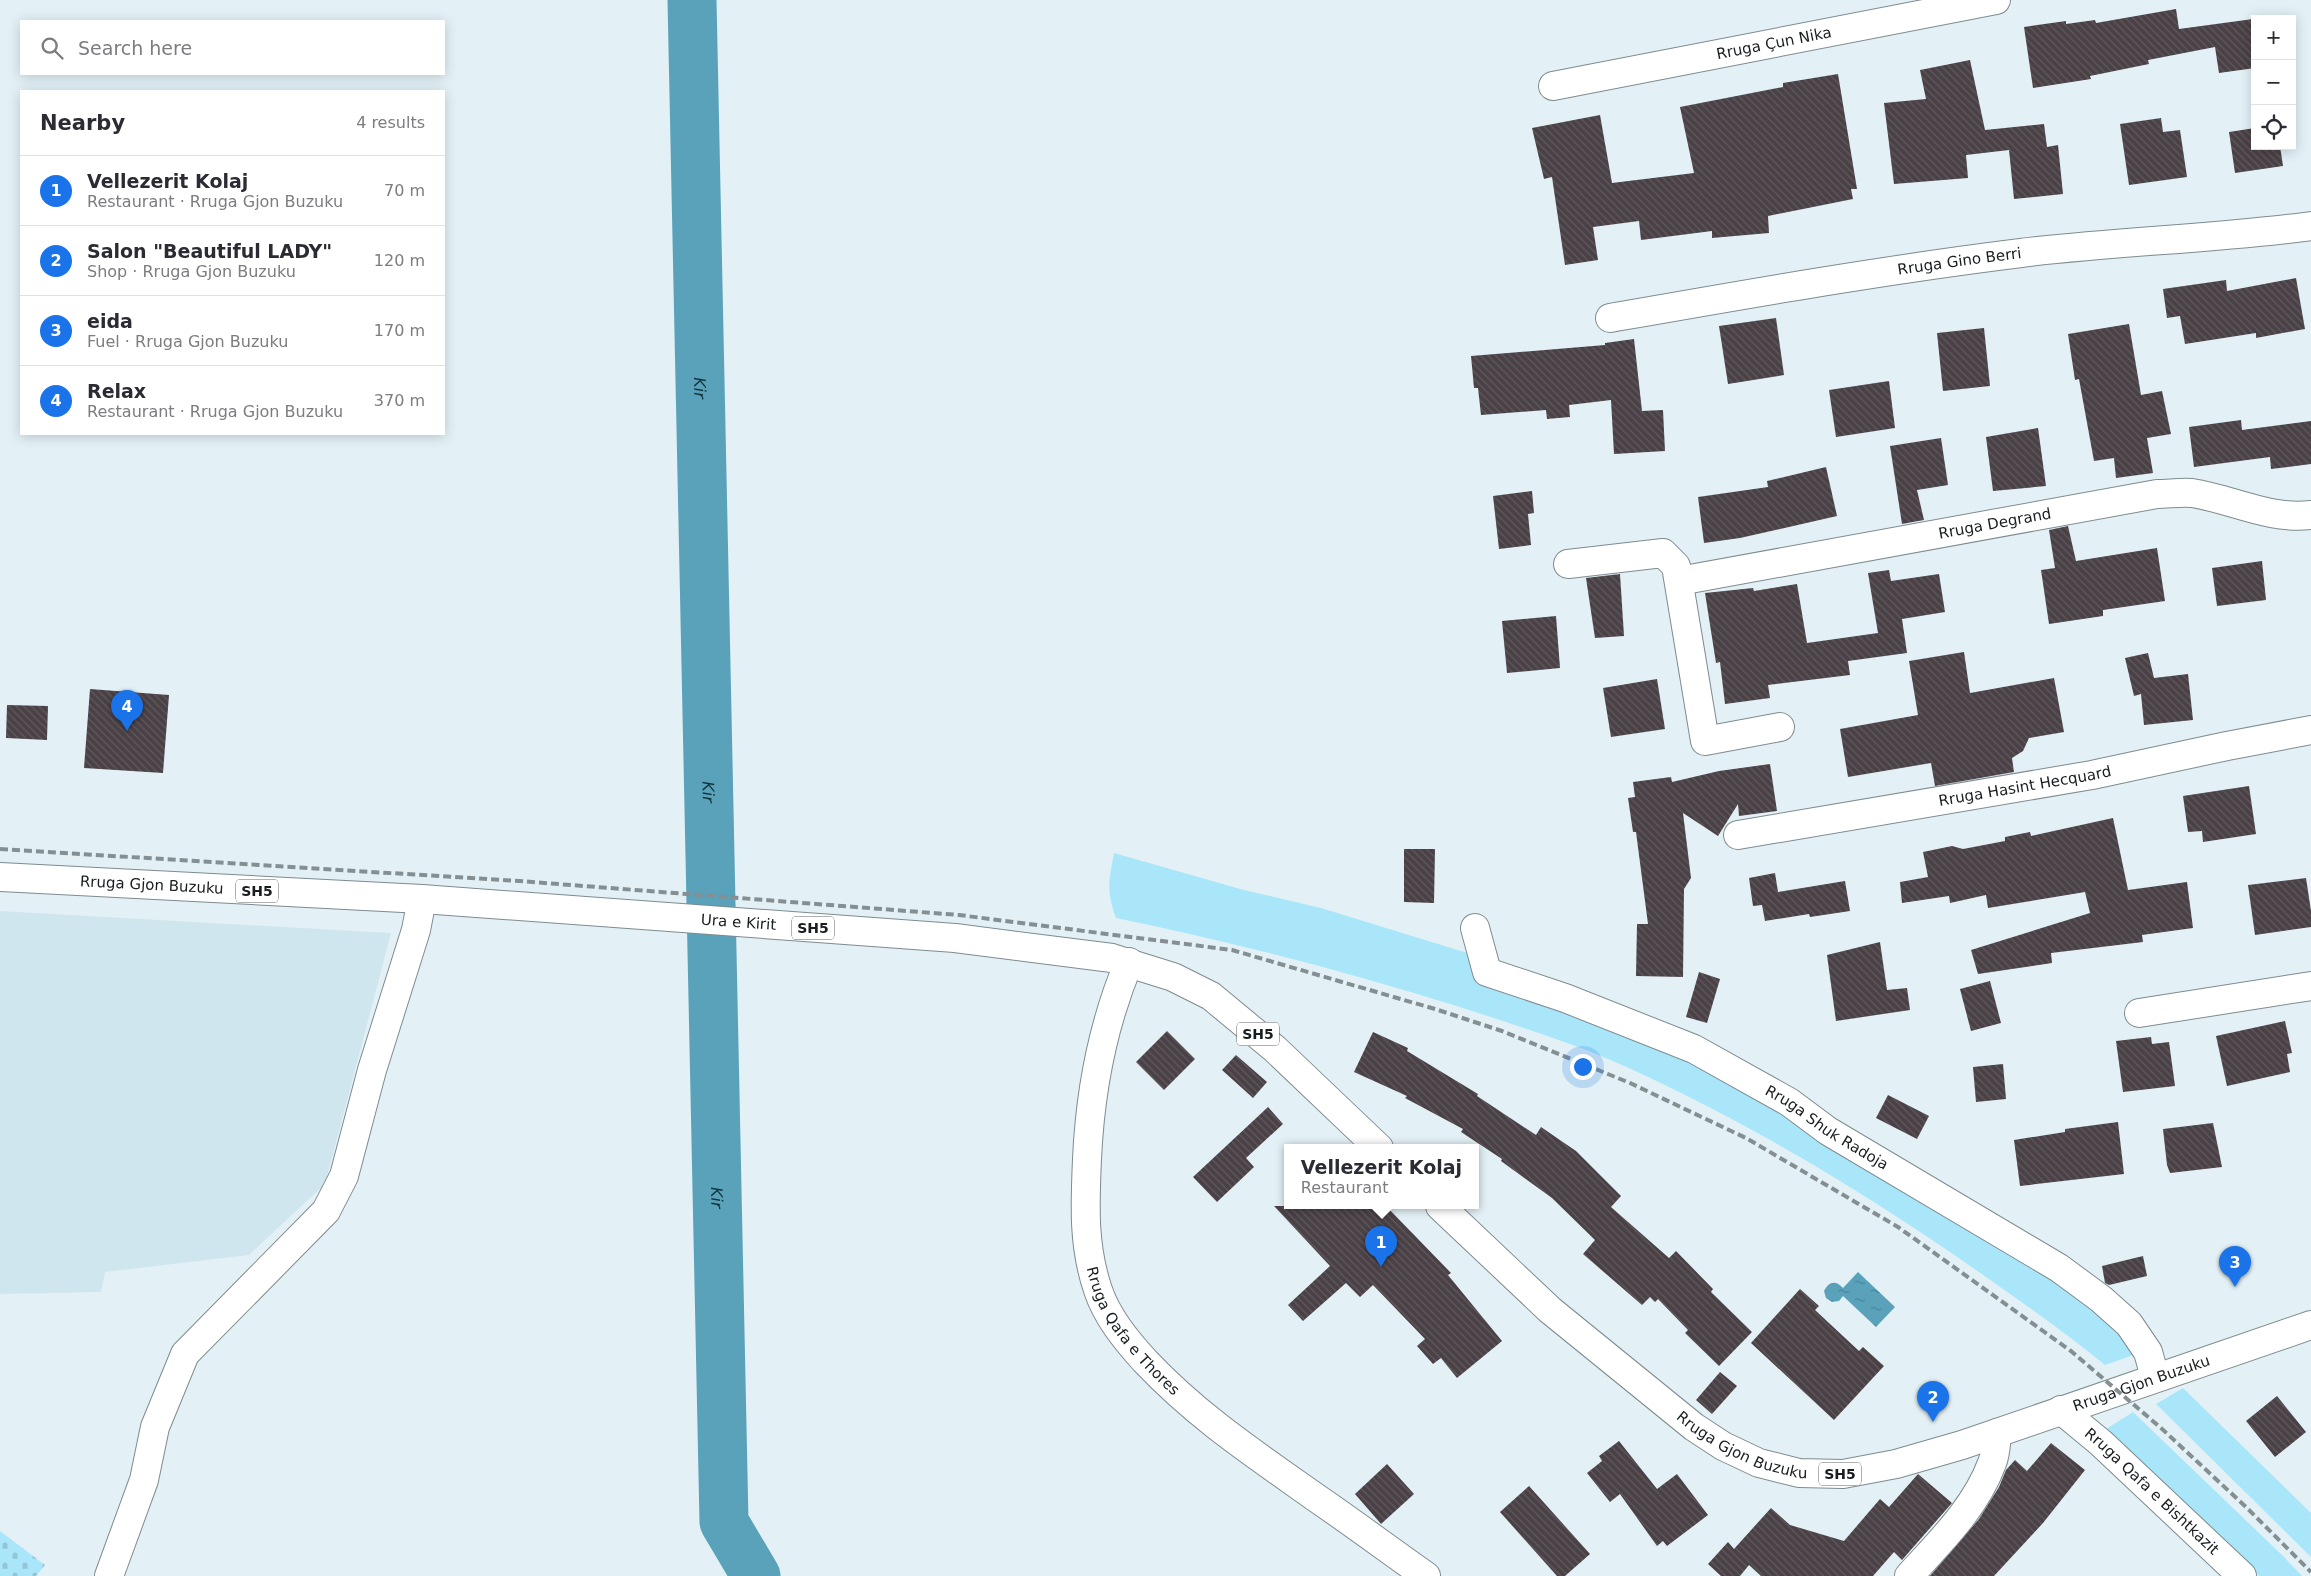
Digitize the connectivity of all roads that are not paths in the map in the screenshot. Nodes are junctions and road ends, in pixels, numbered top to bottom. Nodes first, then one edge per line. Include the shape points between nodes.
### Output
1 (1996, 0) edge
2 (1553, 86) dead end
3 (2311, 226) edge
4 (1610, 318) dead end
5 (2311, 515) edge
6 (1568, 564) dead end
7 (1679, 581) junction
8 (1780, 727) dead end
9 (2311, 730) edge
10 (1738, 835) dead end
11 (0, 877) edge
12 (422, 899) junction
13 (514, 906) joint
14 (1474, 928) dead end
15 (1121, 960) junction
16 (2311, 986) edge
17 (2139, 1013) dead end
18 (1375, 1144) edge
19 (1443, 1209) edge
20 (2311, 1325) edge
21 (2155, 1377) junction
22 (2061, 1410) junction
23 (1997, 1433) junction
24 (109, 1576) edge
25 (1426, 1576) edge
26 (1909, 1576) edge
27 (2242, 1576) edge

1 - 2 street, Rruga Çun Nika
3 - 4 street, Rruga Gino Berri via 2023,252 1815,282
5 - 7 street, Rruga Degrand via 2273,514 2191,493 2157,494
6 - 7 street via 1663,553 1676,566
7 - 8 street via 1705,741
9 - 10 street, Rruga Hasint Hecquard via 2092,775
11 - 12 street, Rruga Gjon Buzuku / SH5
12 - 13 street, Rruga Gjon Buzuku / SH5
12 - 24 street via 416,930 372,1070 344,1176 326,1211 185,1354 155,1428 144,1480
13 - 15 street, Ura e Kirit / SH5 via 955,938
14 - 21 street, Rruga Shuk Radoja via 1487,972 1565,998 1694,1049 1789,1102 1828,1131 2059,1268 2129,1324 2148,1352
15 - 18 street, SH5 via 1173,977 1211,996 1275,1049
15 - 25 street, Rruga Qafa e Thores via 1097,1073 1088,1138 1085,1204 1088,1256 1098,1292 1127,1341 1193,1407 1255,1456
16 - 17 street
19 - 23 street, Rruga Gjon Buzuku / SH5 via 1550,1310 1694,1427 1723,1446 1759,1463 1799,1473 1843,1474 1896,1464
20 - 21 street, Rruga Gjon Buzuku / SH5
21 - 22 street, Rruga Gjon Buzuku / SH5
22 - 23 street, Rruga Gjon Buzuku / SH5
22 - 27 street, Rruga Qafa e Bishtkazit via 2101,1443
23 - 26 street via 1993,1462 1978,1493

